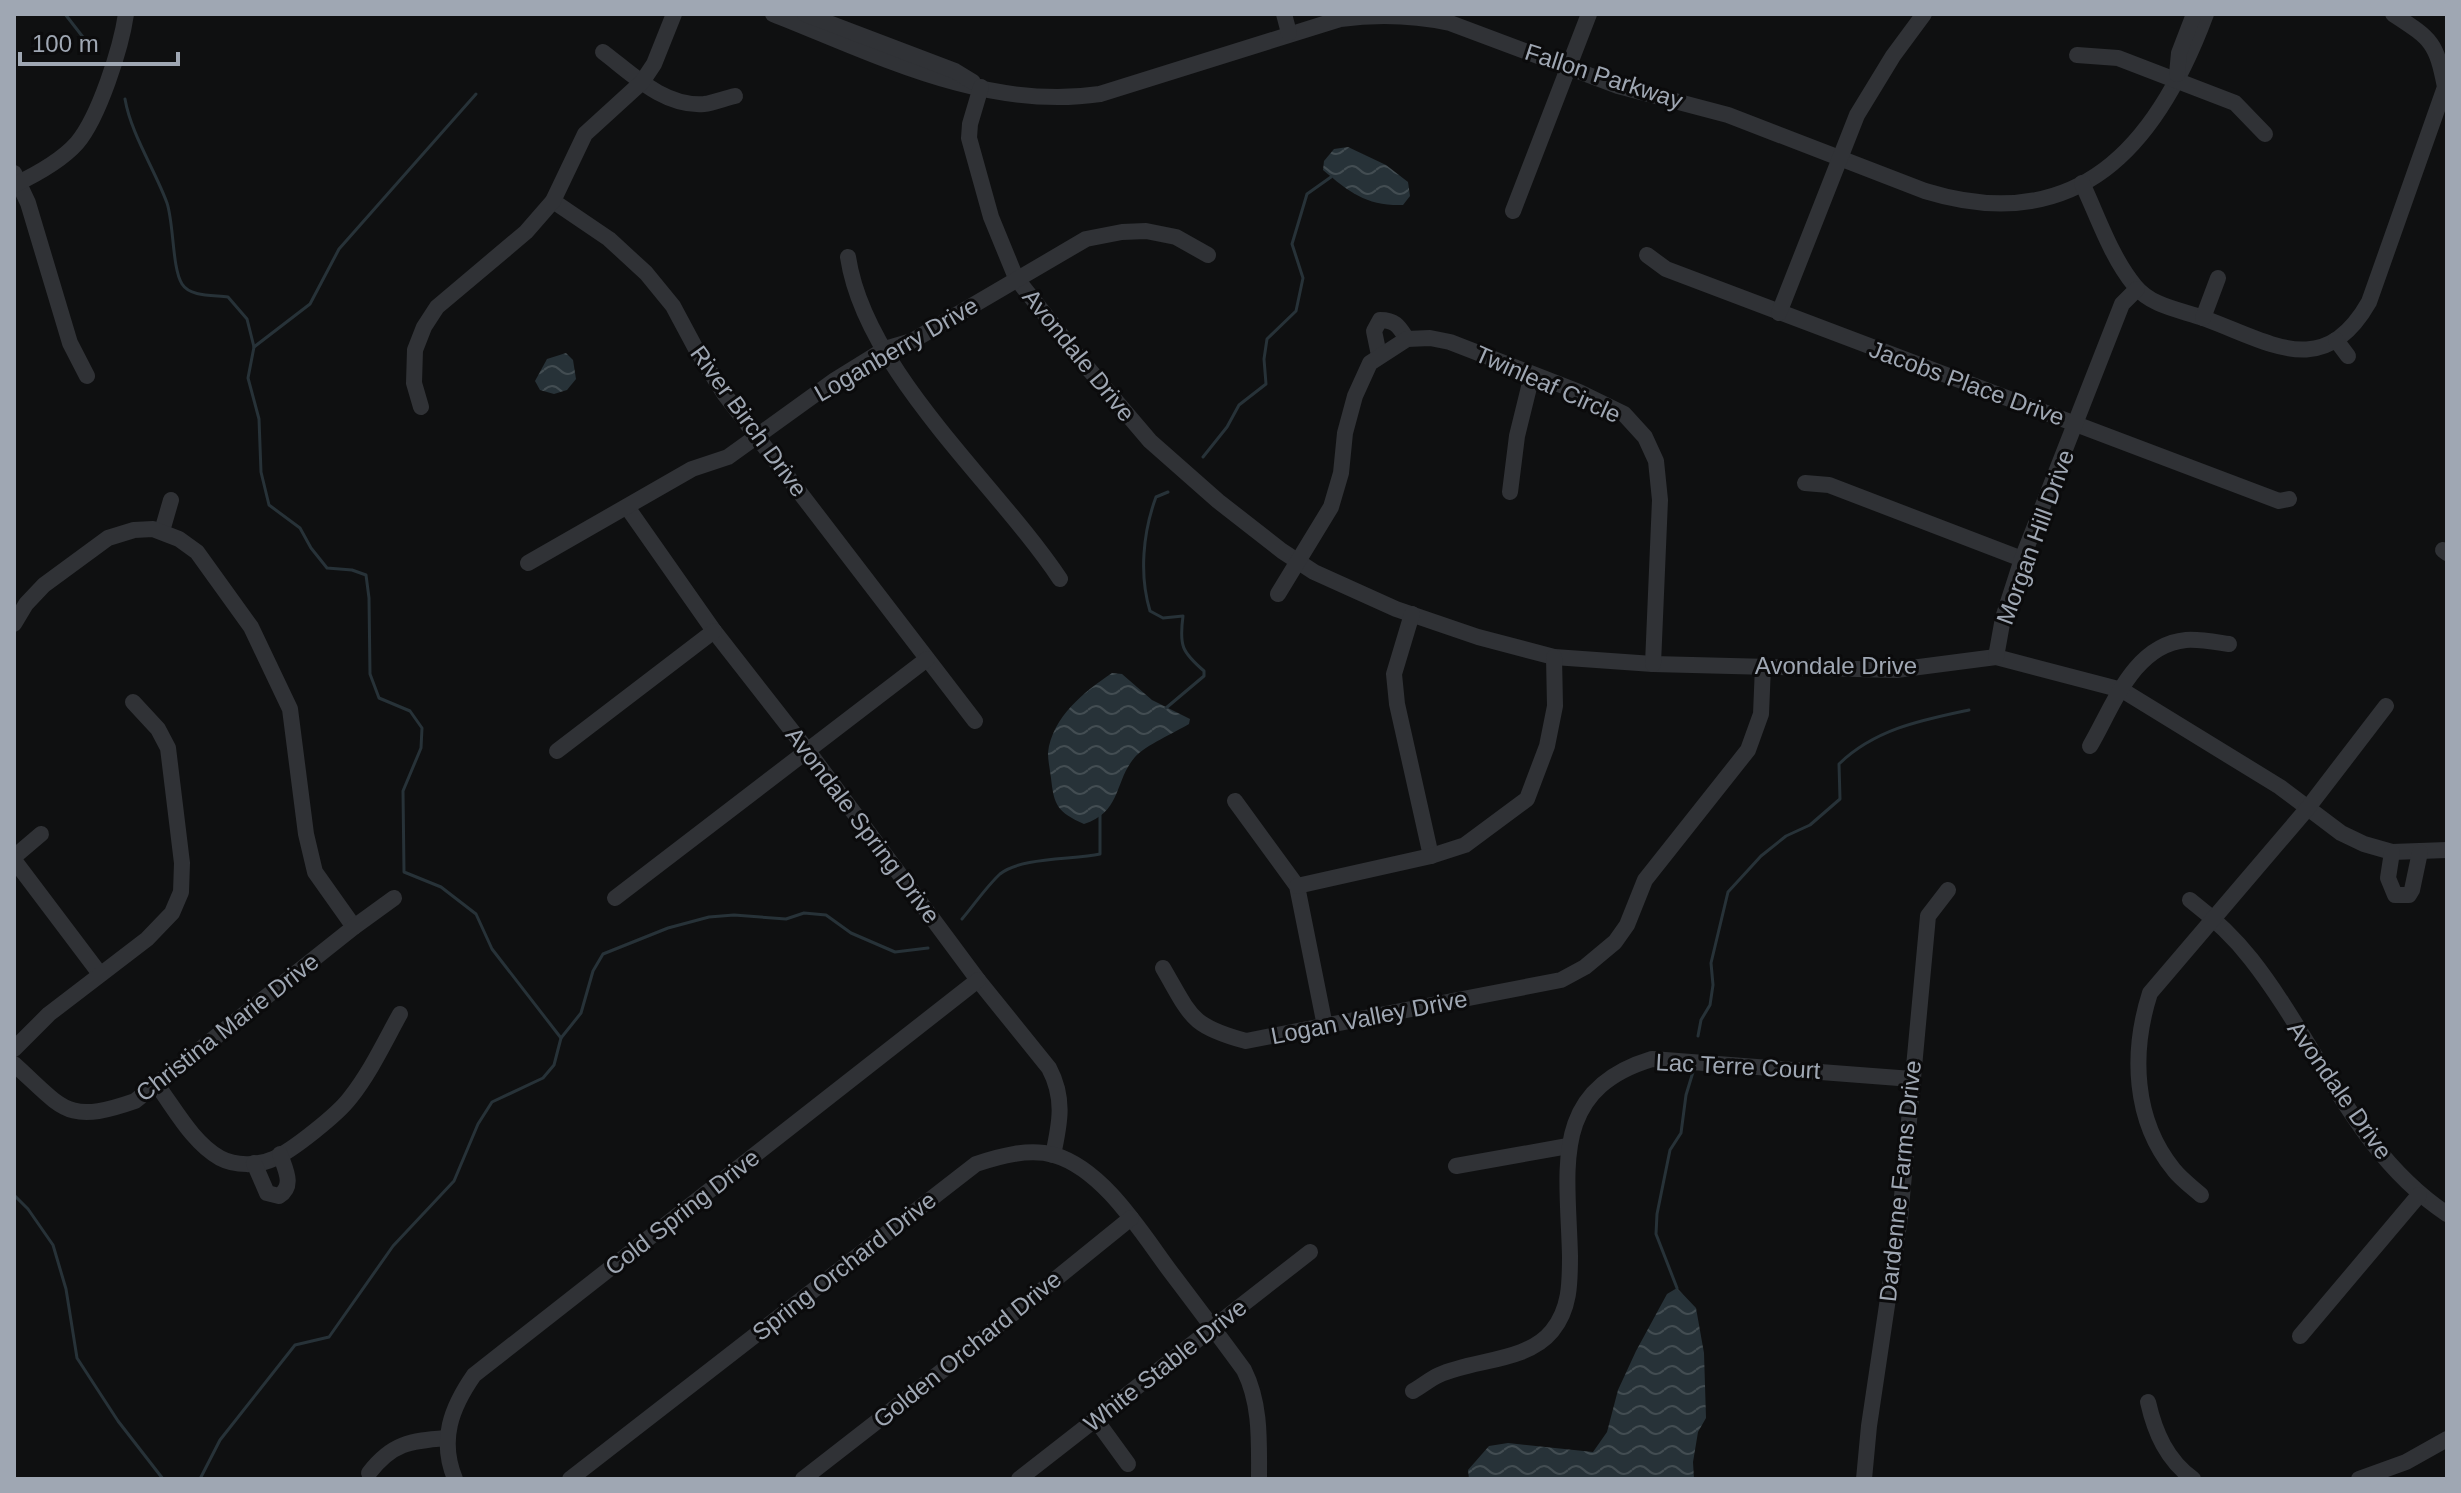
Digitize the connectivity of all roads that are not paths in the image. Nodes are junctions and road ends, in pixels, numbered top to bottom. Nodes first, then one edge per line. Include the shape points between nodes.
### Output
1 (126, 14) edge
2 (674, 14) edge
3 (773, 14) edge
4 (805, 14) edge
5 (1284, 14) edge
6 (1589, 14) edge
7 (1924, 14) edge
8 (2194, 14) edge
9 (2206, 14) edge
10 (2393, 14) edge
11 (1289, 33) junction
12 (603, 52) dead end
13 (2443, 52) edge
14 (2077, 55) dead end
15 (1568, 67) junction
16 (2176, 80) junction
17 (642, 82) junction
18 (981, 87) junction
19 (735, 96) dead end
20 (2265, 134) dead end
21 (1838, 157) junction
22 (16, 180) edge
23 (2082, 183) junction
24 (553, 201) junction
25 (1513, 211) dead end
26 (1208, 255) dead end
27 (1647, 255) dead end
28 (848, 257) dead end
29 (1016, 278) junction
30 (2218, 278) dead end
31 (2137, 289) junction
32 (1779, 313) junction
33 (2203, 318) junction
34 (1407, 339) junction
35 (2336, 340) junction
36 (885, 349) junction
37 (1379, 355) junction
38 (2348, 356) dead end
39 (1532, 375) junction
40 (87, 376) dead end
41 (421, 407) dead end
42 (2076, 423) junction
43 (758, 438) junction
44 (1805, 483) dead end
45 (1510, 492) dead end
46 (2289, 499) dead end
47 (171, 500) dead end
48 (627, 507) junction
49 (162, 531) junction
50 (2022, 559) junction
51 (1296, 561) junction
52 (528, 563) dead end
53 (1060, 579) dead end
54 (1278, 594) dead end
55 (1412, 614) junction
56 (14, 624) edge
57 (714, 631) junction
58 (2229, 644) dead end
59 (1554, 657) junction
60 (1996, 657) junction
61 (927, 659) junction
62 (1653, 664) junction
63 (1763, 666) junction
64 (2122, 690) junction
65 (133, 702) dead end
66 (2386, 706) dead end
67 (975, 721) dead end
68 (2090, 746) dead end
69 (807, 750) junction
70 (557, 751) dead end
71 (1235, 801) dead end
72 (2307, 809) junction
73 (41, 834) dead end
74 (2447, 850) edge
75 (2392, 852) junction
76 (2420, 852) junction
77 (1431, 856) junction
78 (14, 858) edge
79 (1297, 886) junction
80 (1948, 890) dead end
81 (394, 898) dead end
82 (615, 898) dead end
83 (2190, 900) dead end
84 (2213, 918) junction
85 (354, 927) junction
86 (1600, 956) junction
87 (1163, 968) dead end
88 (1612, 971) dead end
89 (100, 974) junction
90 (978, 980) junction
91 (400, 1014) dead end
92 (1325, 1026) junction
93 (14, 1049) edge
94 (14, 1064) edge
95 (1912, 1079) junction
96 (157, 1085) junction
97 (1568, 1146) junction
98 (280, 1154) junction
99 (1053, 1155) junction
100 (254, 1163) junction
101 (1456, 1166) dead end
102 (2201, 1195) dead end
103 (2419, 1195) junction
104 (2447, 1214) edge
105 (1131, 1218) junction
106 (1310, 1252) dead end
107 (1213, 1327) junction
108 (2300, 1336) dead end
109 (1413, 1391) dead end
110 (2148, 1402) dead end
111 (1096, 1420) junction
112 (446, 1438) junction
113 (2447, 1439) edge
114 (1128, 1464) dead end
115 (369, 1473) dead end
116 (455, 1479) edge
117 (570, 1479) edge
118 (803, 1479) edge
119 (1019, 1479) edge
120 (1259, 1479) edge
121 (1864, 1479) edge
122 (2193, 1479) edge
123 (2359, 1479) edge

1 - 22 street via 80,116 48,165
2 - 17 street
3 - 18 street, Fallon Parkway via 950,83
4 - 18 street, Fallon Parkway via 955,71
5 - 11 street
6 - 15 street
7 - 21 street via 1867,98
8 - 16 street, Fallon Parkway via 2179,53
9 - 16 street, Fallon Parkway
10 - 13 street
11 - 15 street, Fallon Parkway via 1358,17 1428,18
11 - 18 street, Fallon Parkway via 1100,94 1028,98
12 - 17 street
13 - 35 street via 2445,87 2369,302 2350,330
14 - 16 street via 2118,58
15 - 21 street, Fallon Parkway via 1728,115
15 - 25 street
16 - 20 street via 2235,103
16 - 23 street, Fallon Parkway via 2133,146
17 - 19 street via 680,101 704,104
17 - 24 street via 585,134
18 - 29 street, Avondale Drive via 969,138 991,217
21 - 23 street, Fallon Parkway via 1925,191 1981,204 2017,203
21 - 32 street
22 - 40 street via 28,203 70,343
23 - 31 street
24 - 41 street via 490,265 437,307 424,327 415,350 414,383
24 - 43 street, River Birch Drive via 609,239 646,273
26 - 29 street, Loganberry Drive via 1176,237 1122,232 1086,239
27 - 32 street, Jacobs Place Drive via 1666,269
28 - 36 street via 864,314
29 - 36 street, Loganberry Drive via 912,341
29 - 51 street, Avondale Drive via 1150,441
30 - 33 street
31 - 33 street via 2164,306
31 - 42 street, Morgan Hill Drive via 2122,304
32 - 42 street, Jacobs Place Drive
33 - 35 street via 2278,348 2306,350
34 - 37 street, Twinleaf Circle
34 - 37 street, Twinleaf Circle via 1397,324 1380,320 1374,331
34 - 39 street, Twinleaf Circle via 1450,342
35 - 38 street
36 - 43 street, Loganberry Drive
36 - 53 street
37 - 51 street, Twinleaf Circle via 1355,396 1331,507
39 - 45 street
39 - 62 street, Twinleaf Circle via 1624,414 1645,437 1656,461 1660,500
42 - 46 street, Jacobs Place Drive via 2279,501
42 - 50 street, Morgan Hill Drive
43 - 48 street, Loganberry Drive
43 - 61 street, River Birch Drive
44 - 50 street via 1829,485
47 - 49 street
48 - 52 street, Loganberry Drive
48 - 57 street, Avondale Spring Drive
49 - 56 street via 147,528 108,538 44,585
49 - 85 street via 197,552 251,627 290,709 315,872
50 - 60 street, Morgan Hill Drive
51 - 54 street
51 - 55 street, Avondale Drive
55 - 59 street, Avondale Drive
55 - 77 street via 1394,674
57 - 69 street, Avondale Spring Drive
57 - 70 street
58 - 64 street via 2188,640 2162,647 2133,671
59 - 62 street, Avondale Drive
59 - 77 street via 1555,706 1527,799 1465,845
60 - 63 street, Avondale Drive via 1896,670
60 - 64 street, Avondale Drive
61 - 67 street, River Birch Drive
61 - 69 street
62 - 63 street, Avondale Drive
63 - 86 street, Logan Valley Drive via 1761,714 1748,750 1645,880 1627,925
64 - 68 street
64 - 72 street, Avondale Drive
65 - 89 street via 168,748 181,892 172,913 147,939
66 - 72 street
69 - 82 street
69 - 90 street, Avondale Spring Drive
71 - 79 street
72 - 75 street, Avondale Drive via 2341,833
72 - 84 street
73 - 78 street
74 - 76 street, Avondale Drive
75 - 76 street, Avondale Drive
75 - 76 street via 2388,878 2395,895 2402,896 2412,890
77 - 79 street
78 - 89 street
79 - 92 street
80 - 95 street, Dardenne Farms Drive via 1928,916
81 - 85 street, Christina Marie Drive
83 - 84 street, Avondale Drive
84 - 102 street via 2150,993 2138,1051 2147,1122 2175,1171
84 - 103 street, Avondale Drive via 2251,960 2371,1142
85 - 96 street, Christina Marie Drive
86 - 88 street
86 - 92 street, Logan Valley Drive via 1561,980
87 - 92 street, Logan Valley Drive via 1191,1015 1211,1031 1246,1041
89 - 93 street
90 - 99 street, Avondale Spring Drive via 1057,1084 1061,1108
90 - 112 street, Cold Spring Drive via 474,1375 457,1399
91 - 98 street via 348,1102
94 - 96 street, Christina Marie Drive via 63,1108 79,1113 95,1114 135,1101
95 - 97 street, Lac Terre Court via 1652,1059 1628,1066 1591,1093
95 - 121 street, Dardenne Farms Drive via 1900,1218
96 - 100 street via 204,1147 222,1159
97 - 101 street
97 - 109 street, Lac Terre Court via 1570,1291 1558,1322 1530,1347 1438,1375
98 - 100 street
98 - 100 street via 289,1183 279,1196 267,1193
99 - 105 street, Spring Orchard Drive via 1088,1173
99 - 117 street, Spring Orchard Drive via 1025,1153 976,1164
103 - 104 street, Avondale Drive
103 - 108 street
105 - 107 street, Spring Orchard Drive
105 - 118 street, Golden Orchard Drive
106 - 107 street, White Stable Drive
107 - 111 street, White Stable Drive
107 - 120 street, Spring Orchard Drive via 1252,1384
110 - 122 street via 2163,1446
111 - 114 street
111 - 119 street, White Stable Drive
112 - 115 street via 410,1441 383,1454
112 - 116 street, Cold Spring Drive
113 - 123 street

